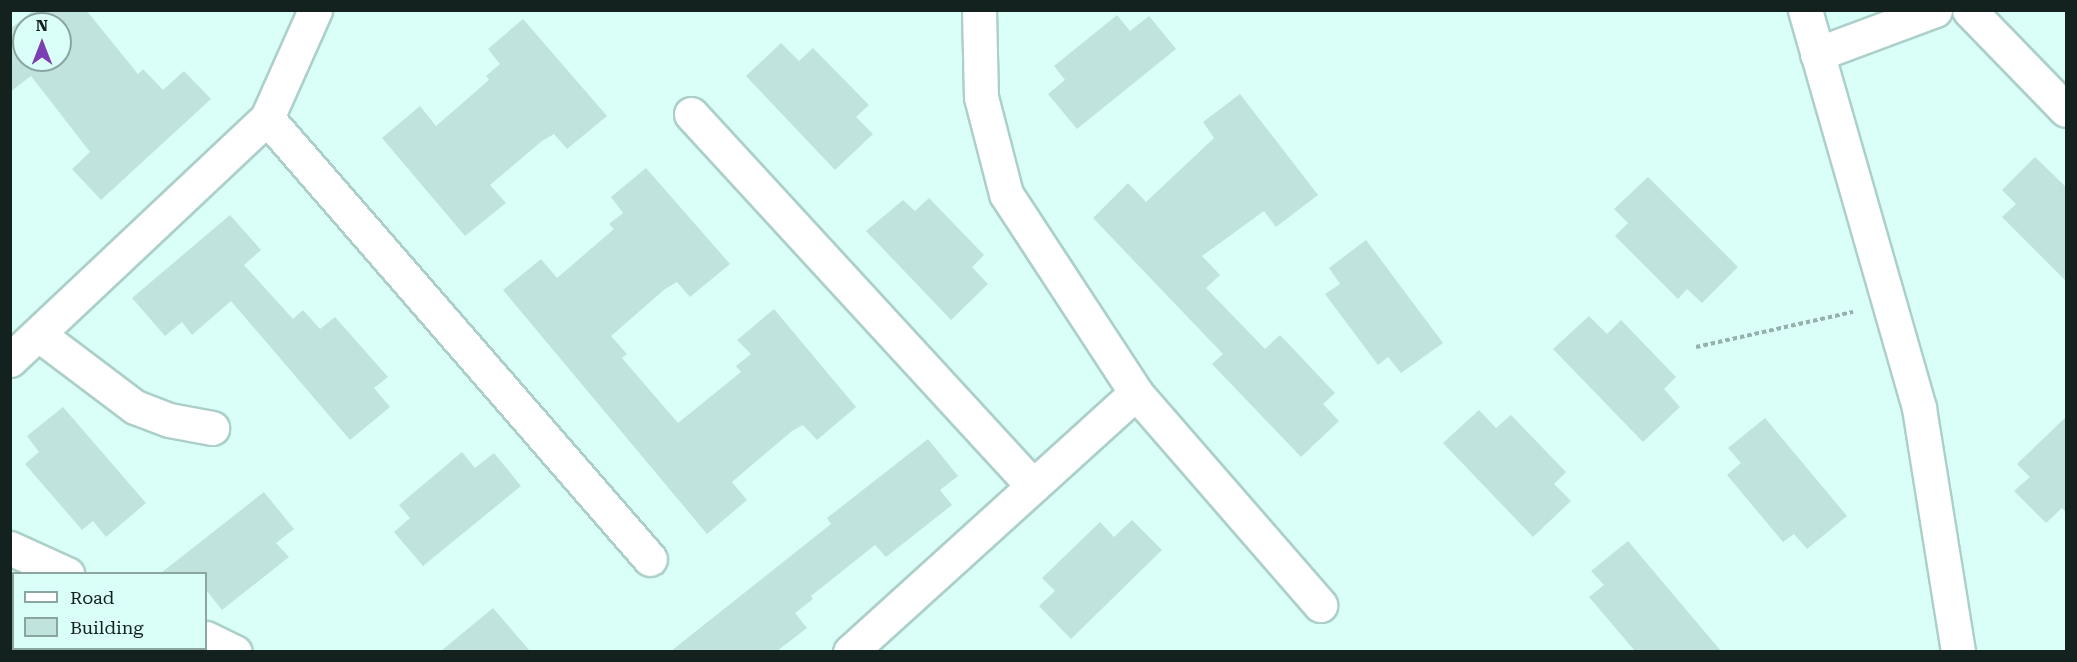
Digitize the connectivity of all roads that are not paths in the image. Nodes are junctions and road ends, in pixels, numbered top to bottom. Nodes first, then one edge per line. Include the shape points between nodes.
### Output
1 (315, 10) edge
2 (979, 10) edge
3 (1805, 10) edge
4 (1935, 10) edge
5 (1969, 10) edge
6 (1818, 54) junction
7 (2067, 110) edge
8 (692, 114) dead end
9 (267, 118) junction
10 (38, 334) junction
11 (10, 360) edge
12 (1136, 393) junction
13 (212, 428) dead end
14 (1033, 486) junction
15 (10, 548) edge
16 (650, 560) dead end
17 (65, 572) edge
18 (1320, 605) dead end
19 (207, 638) edge
20 (235, 651) edge
21 (850, 651) edge
22 (1958, 651) edge

1 - 9 street
2 - 12 street via 981,97 1006,194
3 - 6 street
4 - 6 street
5 - 7 street
6 - 22 street via 1919,408
8 - 14 street
9 - 10 street
9 - 16 street
10 - 11 street
10 - 13 street via 135,406 169,420
12 - 14 street
12 - 18 street
14 - 21 street
15 - 17 street
19 - 20 street

